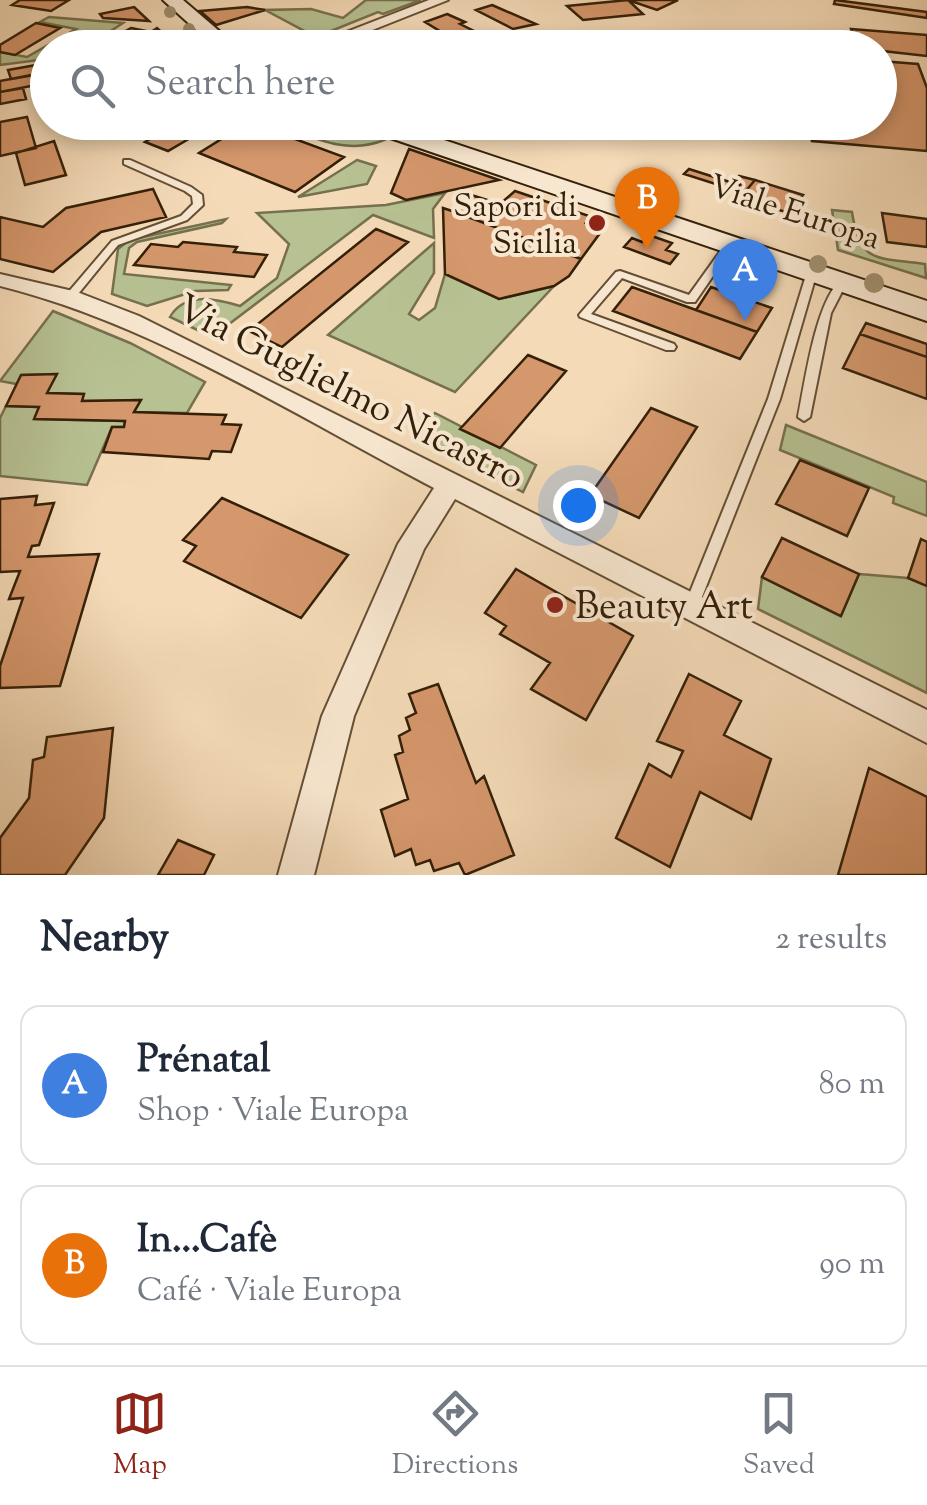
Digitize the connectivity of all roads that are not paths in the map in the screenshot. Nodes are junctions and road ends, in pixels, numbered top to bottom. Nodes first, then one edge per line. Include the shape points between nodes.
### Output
1 (441, 0) edge
2 (164, 6) edge
3 (184, 30) edge
4 (201, 30) edge
5 (360, 30) edge
6 (420, 140) edge
7 (467, 140) edge
8 (127, 162) dead end
9 (730, 244) junction
10 (812, 272) junction
11 (0, 280) edge
12 (842, 282) junction
13 (927, 292) edge
14 (70, 297) junction
15 (927, 310) edge
16 (670, 347) dead end
17 (804, 416) dead end
18 (451, 484) junction
19 (691, 606) junction
20 (927, 727) edge
21 (296, 875) edge

1 - 5 street
2 - 3 main road
2 - 4 main road
6 - 9 main road, Viale Europa
7 - 13 main road, Viale Europa
8 - 14 lane via 188,188 198,204 184,218 115,242
9 - 10 main road, Viale Europa
9 - 16 lane via 691,300 620,274 584,315
10 - 12 main road, Viale Europa
10 - 19 lane via 774,399
11 - 14 street, Via Guglielmo Nicastro
12 - 15 main road, Viale Europa
12 - 17 lane via 826,313
14 - 18 street, Via Guglielmo Nicastro via 131,320
18 - 19 street, Via Guglielmo Nicastro
18 - 21 street via 412,544 338,716
19 - 20 street, Via Guglielmo Nicastro

